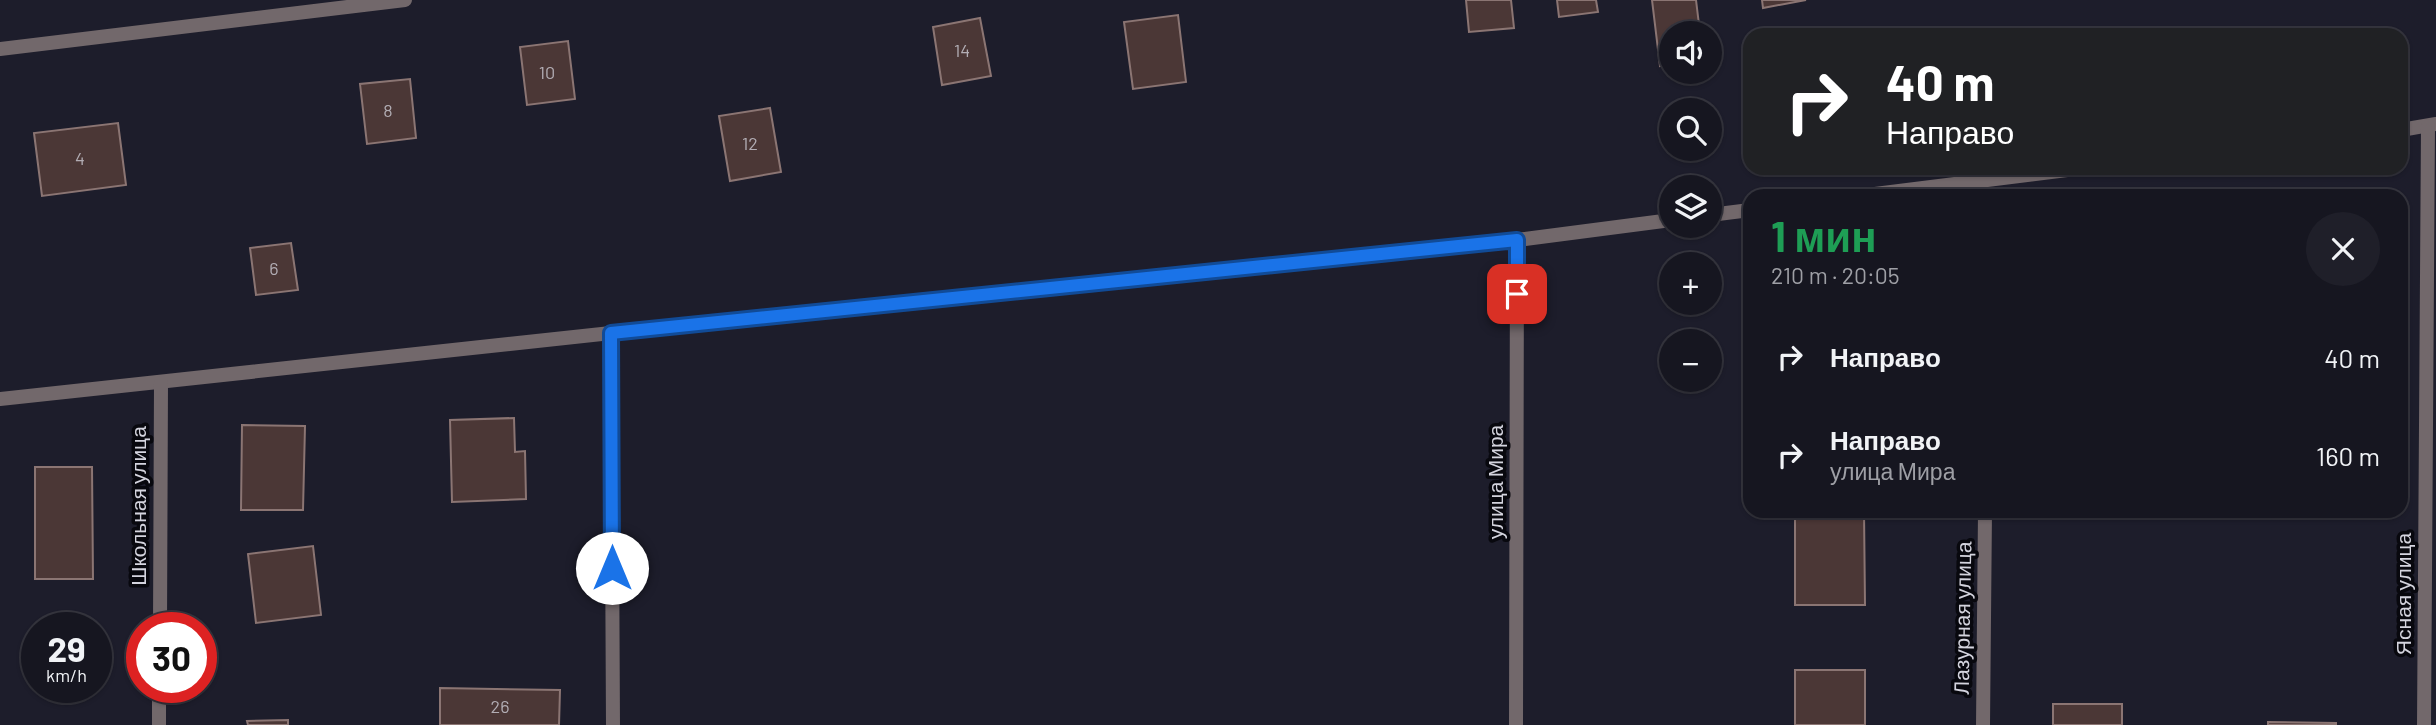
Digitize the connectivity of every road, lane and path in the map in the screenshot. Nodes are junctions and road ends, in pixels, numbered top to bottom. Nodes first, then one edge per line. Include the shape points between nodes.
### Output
1 (405, 0) edge
2 (0, 49) edge
3 (2432, 125) edge
4 (2408, 129) edge
5 (2023, 175) edge
6 (1988, 179) junction
7 (1912, 189) edge
8 (1988, 189) edge
9 (1743, 211) edge
10 (1722, 214) edge
11 (1659, 222) edge
12 (1517, 240) junction
13 (611, 333) junction
14 (161, 383) junction
15 (0, 399) edge
16 (1985, 518) edge
17 (160, 612) edge
18 (159, 703) edge
19 (159, 725) edge
20 (613, 725) edge
21 (1516, 725) edge
22 (1983, 725) edge
23 (2424, 725) edge

1 - 2 street
3 - 4 street
3 - 23 street, Ясная улица
5 - 6 street
6 - 7 street
6 - 8 street
9 - 10 street
11 - 12 street
12 - 13 street
12 - 21 street, улица Мира
13 - 14 street
13 - 20 street
14 - 15 street
14 - 17 street, Школьная улица
16 - 22 street, Лазурная улица
18 - 19 street

